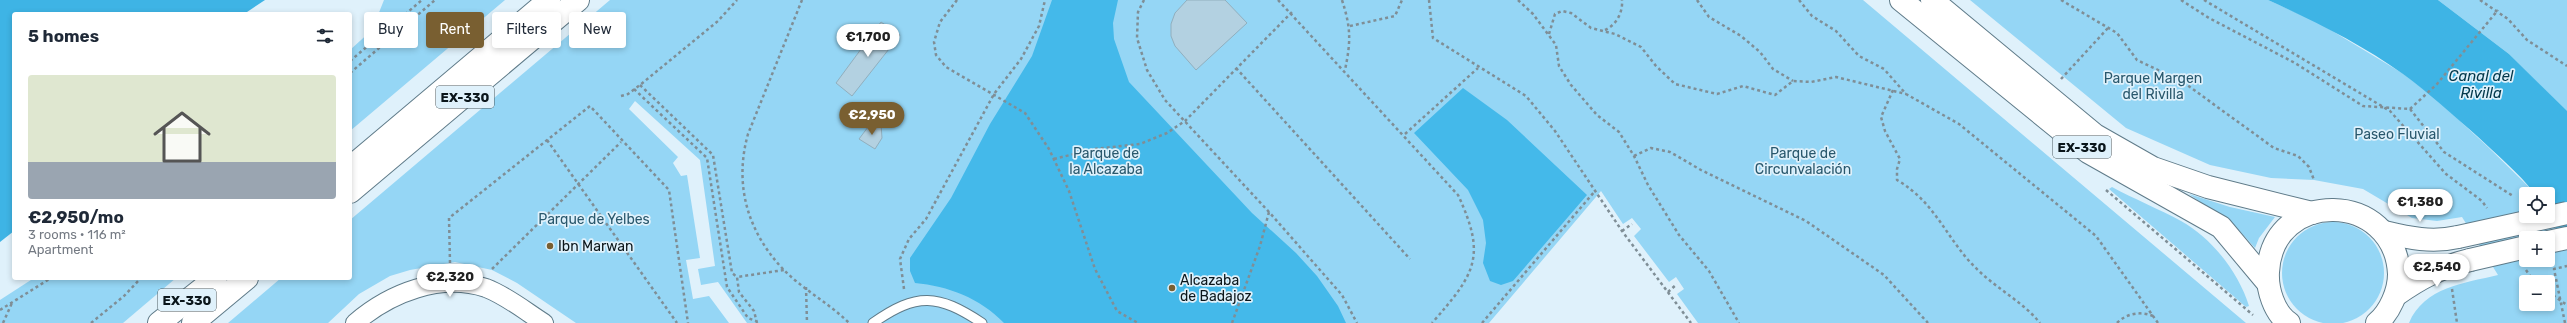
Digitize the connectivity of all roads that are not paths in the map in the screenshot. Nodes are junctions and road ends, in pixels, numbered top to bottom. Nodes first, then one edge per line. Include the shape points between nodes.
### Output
1 (549, 0) edge
2 (578, 0) edge
3 (1901, 0) edge
4 (1932, 0) edge
5 (352, 166) edge
6 (352, 190) edge
7 (2312, 213) junction
8 (2567, 213) edge
9 (2384, 232) junction
10 (2567, 238) edge
11 (2555, 241) edge
12 (2519, 256) edge
13 (213, 280) edge
14 (245, 280) edge
15 (2267, 282) junction
16 (2396, 295) junction
17 (2379, 322) edge
18 (159, 323) edge
19 (192, 323) edge
20 (355, 323) edge
21 (544, 323) edge
22 (873, 323) edge
23 (982, 323) edge
24 (2289, 323) edge

1 - 5 main road, EX-330
2 - 6 main road, EX-330
3 - 15 main road, EX-330 via 2088,152 2221,228
4 - 7 main road, EX-330 via 2095,135 2153,168 2208,188
7 - 9 main road, EX-330 via 2321,210 2345,210 2372,221
7 - 15 main road, EX-330 via 2301,217 2286,228 2274,245 2268,260
8 - 9 main road, bridge via 2444,240 2416,240
9 - 16 main road, EX-330 via 2395,251 2398,264 2399,280
10 - 11 main road
12 - 16 main road, bridge via 2461,262 2424,276
13 - 18 main road, EX-330
14 - 19 main road, EX-330
15 - 24 main road, EX-330 via 2274,306
16 - 17 main road, EX-330
20 - 21 street via 375,308 403,293 450,283 486,288
22 - 23 lane via 906,304 932,300 955,305

